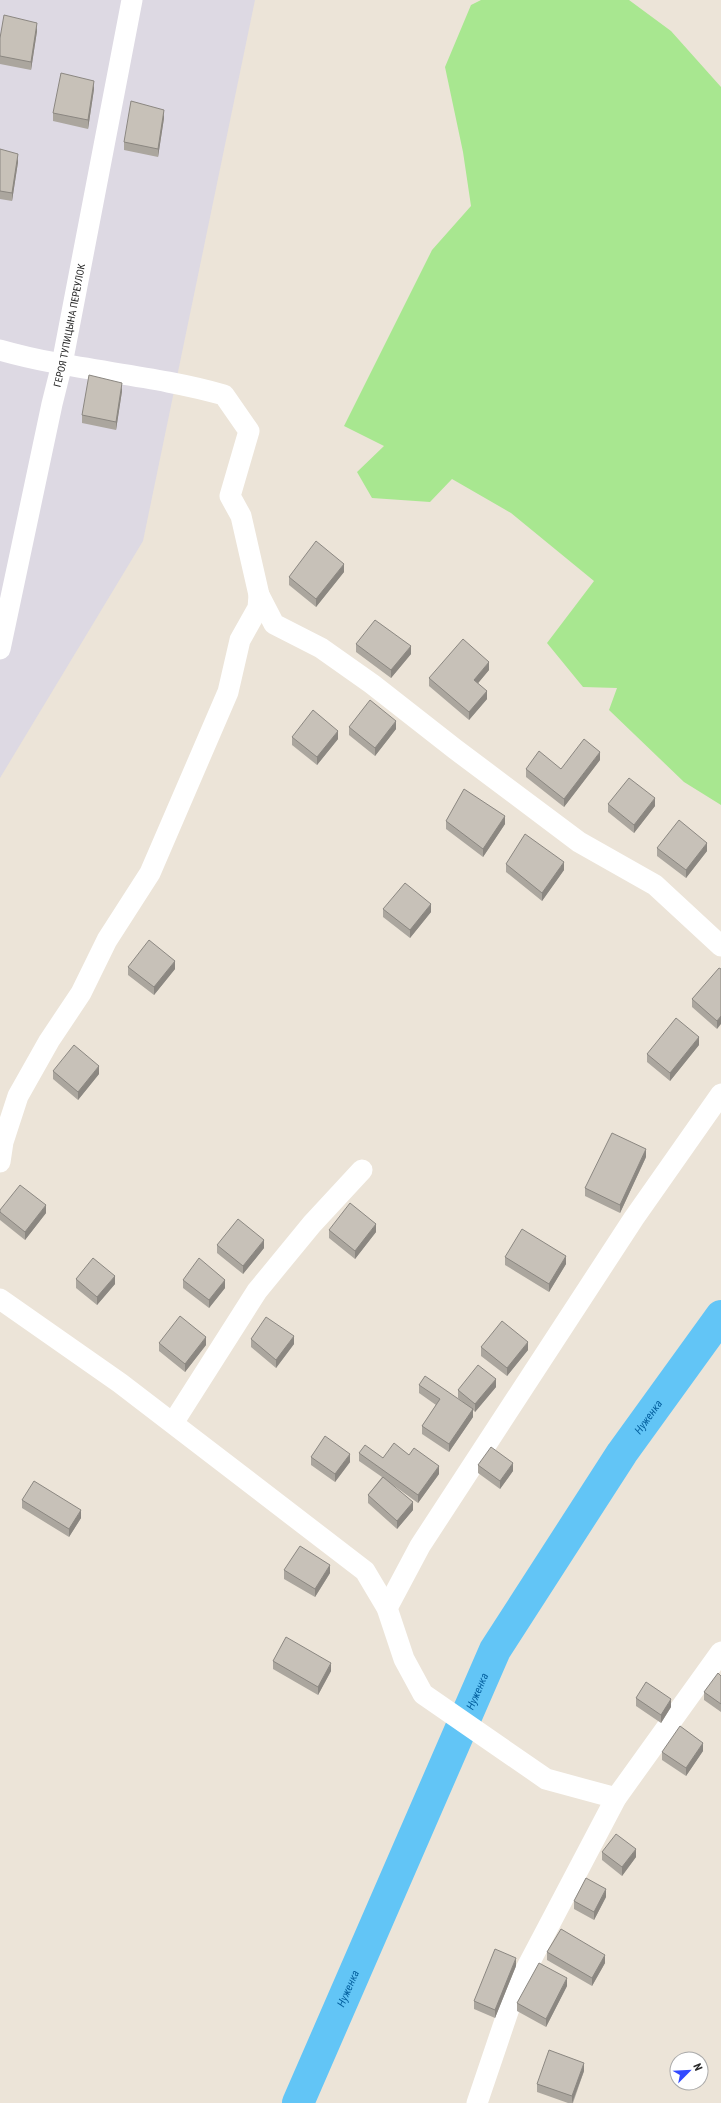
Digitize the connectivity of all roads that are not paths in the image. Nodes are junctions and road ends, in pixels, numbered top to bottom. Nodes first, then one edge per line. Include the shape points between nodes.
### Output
1 (132, 0) edge
2 (0, 350) edge
3 (62, 364) junction
4 (259, 595) junction
5 (0, 649) edge
6 (721, 946) edge
7 (721, 1094) edge
8 (0, 1162) edge
9 (362, 1170) dead end
10 (0, 1300) edge
11 (173, 1424) junction
12 (388, 1608) junction
13 (721, 1652) edge
14 (616, 1798) junction
15 (477, 2103) edge

1 - 3 street, ГЕРОЯ ТУПИЦЫНА ПЕРЕУЛОК
2 - 3 street
3 - 4 street via 196,387 224,395 249,431 230,496 241,516
3 - 5 street, ГЕРОЯ ТУПИЦЫНА ПЕРЕУЛОК
4 - 6 street via 274,624 321,648 579,842 655,886
4 - 8 street via 258,608 240,640 228,692 150,873 107,940 81,993 49,1041 18,1096 3,1142
7 - 12 street via 634,1218 420,1546
9 - 11 street via 312,1224 257,1291
10 - 11 street via 120,1382
11 - 12 street via 365,1571
12 - 14 street via 404,1659 422,1694 546,1779
13 - 14 street
14 - 15 street via 516,1988

